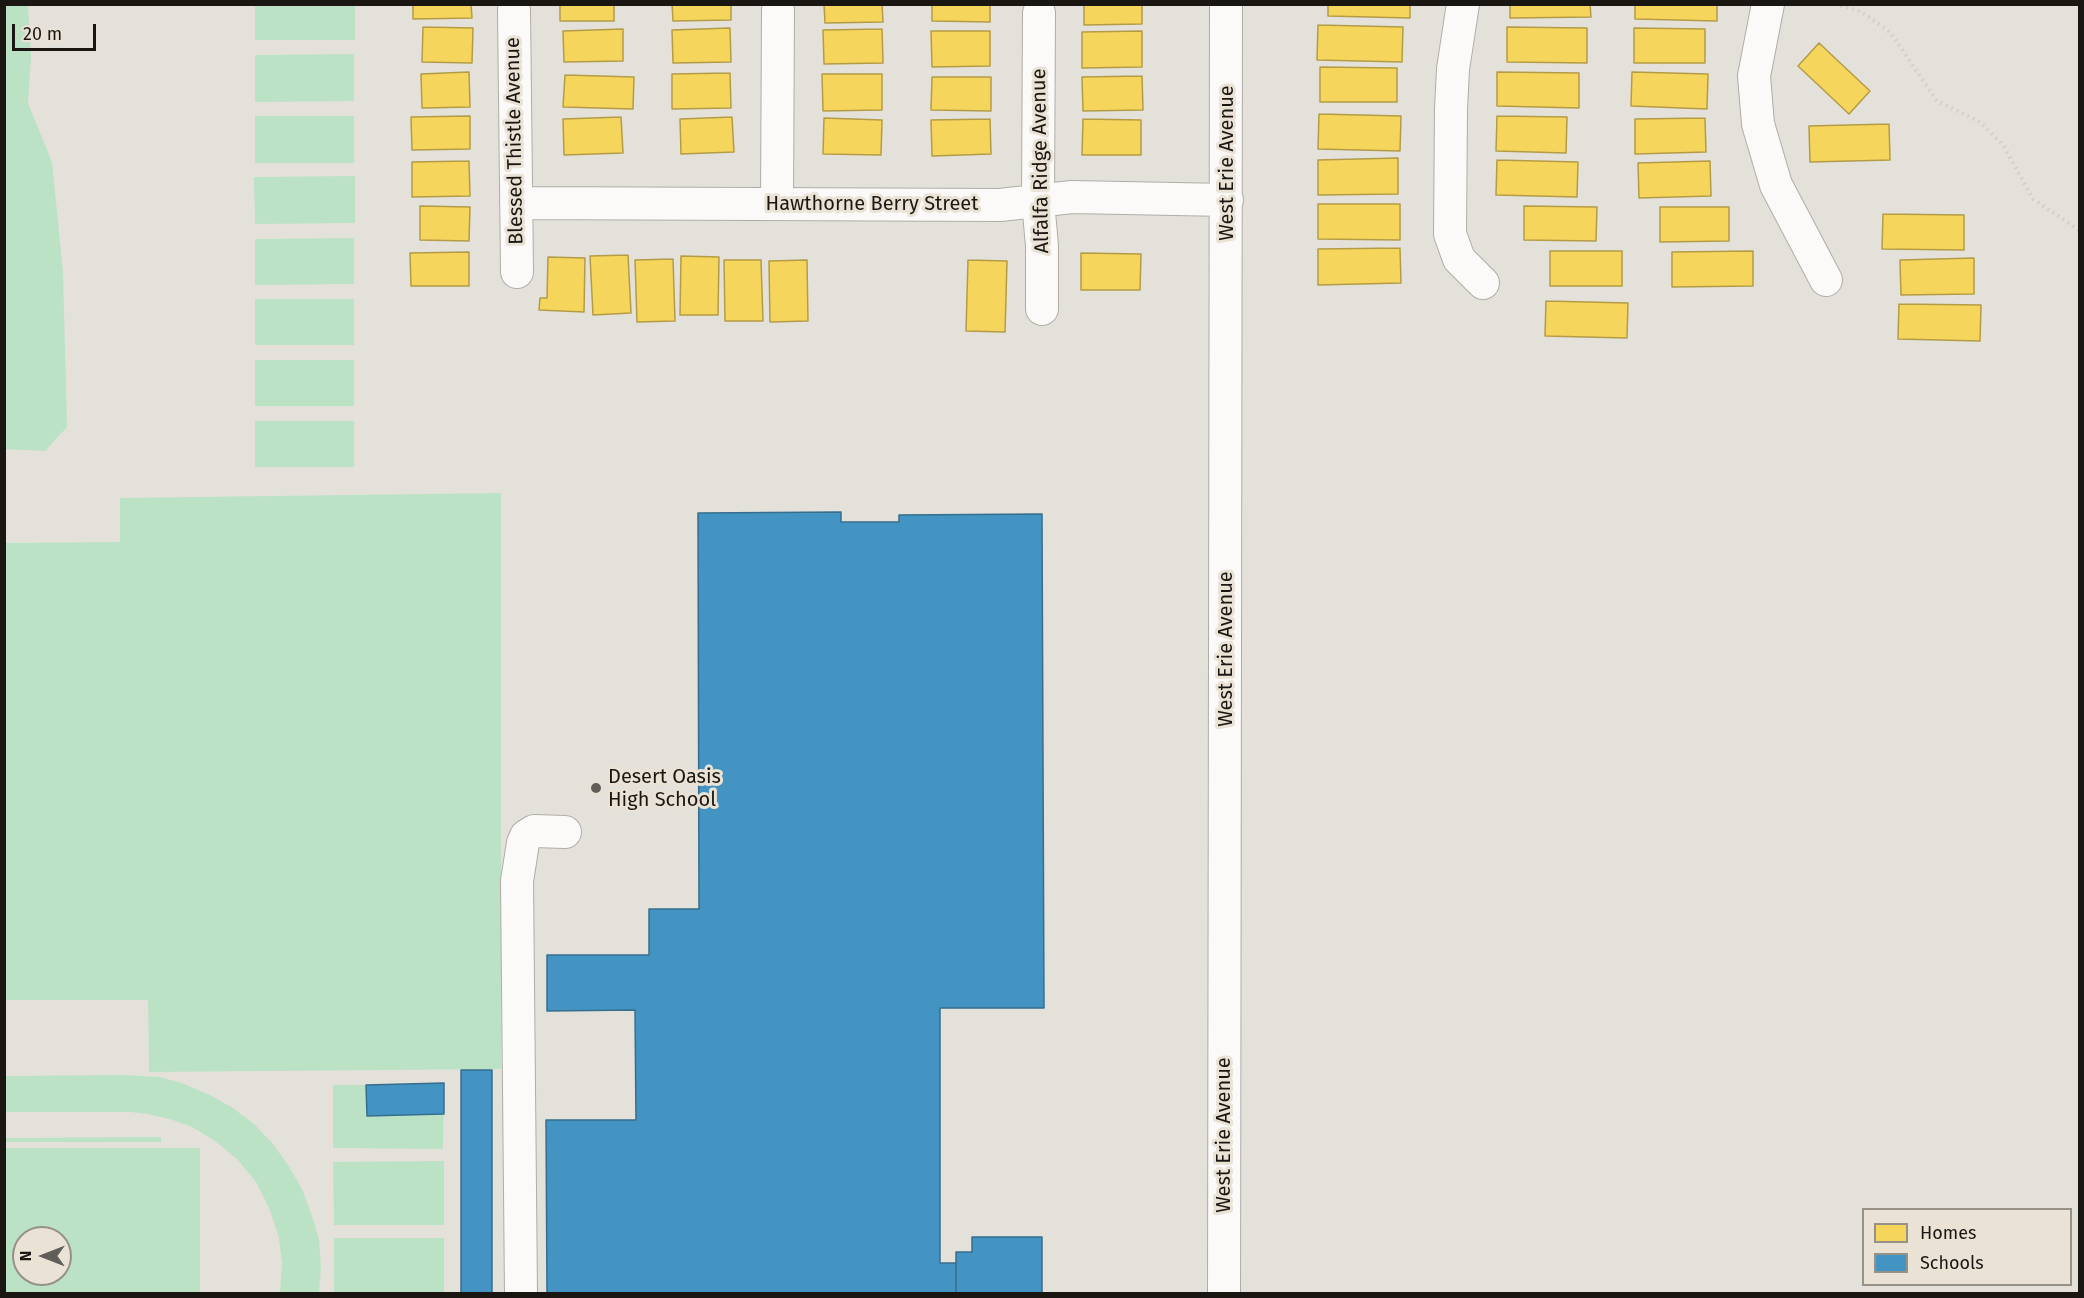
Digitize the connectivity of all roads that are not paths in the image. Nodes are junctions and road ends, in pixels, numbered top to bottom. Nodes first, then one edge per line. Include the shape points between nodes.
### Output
1 (1226, 4) edge
2 (1463, 4) edge
3 (1768, 4) edge
4 (514, 10) dead end
5 (778, 10) dead end
6 (1039, 13) dead end
7 (1227, 200) junction
8 (1038, 201) junction
9 (516, 203) junction
10 (777, 204) junction
11 (517, 272) dead end
12 (1826, 280) dead end
13 (1483, 283) dead end
14 (1042, 309) dead end
15 (565, 832) dead end
16 (521, 1293) edge
17 (1224, 1293) edge

1 - 7 street, West Erie Avenue
2 - 13 street via 1453,69 1450,234 1459,259
3 - 12 street via 1754,76 1758,124 1776,185
4 - 9 street, Blessed Thistle Avenue
5 - 10 street
6 - 8 street, Alfalfa Ridge Avenue
7 - 8 street, Hawthorne Berry Street via 1072,197
7 - 17 street, West Erie Avenue
8 - 10 street, Hawthorne Berry Street via 1000,205
8 - 14 street, Alfalfa Ridge Avenue
9 - 10 street, Hawthorne Berry Street
9 - 11 street, Blessed Thistle Avenue
15 - 16 street via 534,831 526,836 517,881

